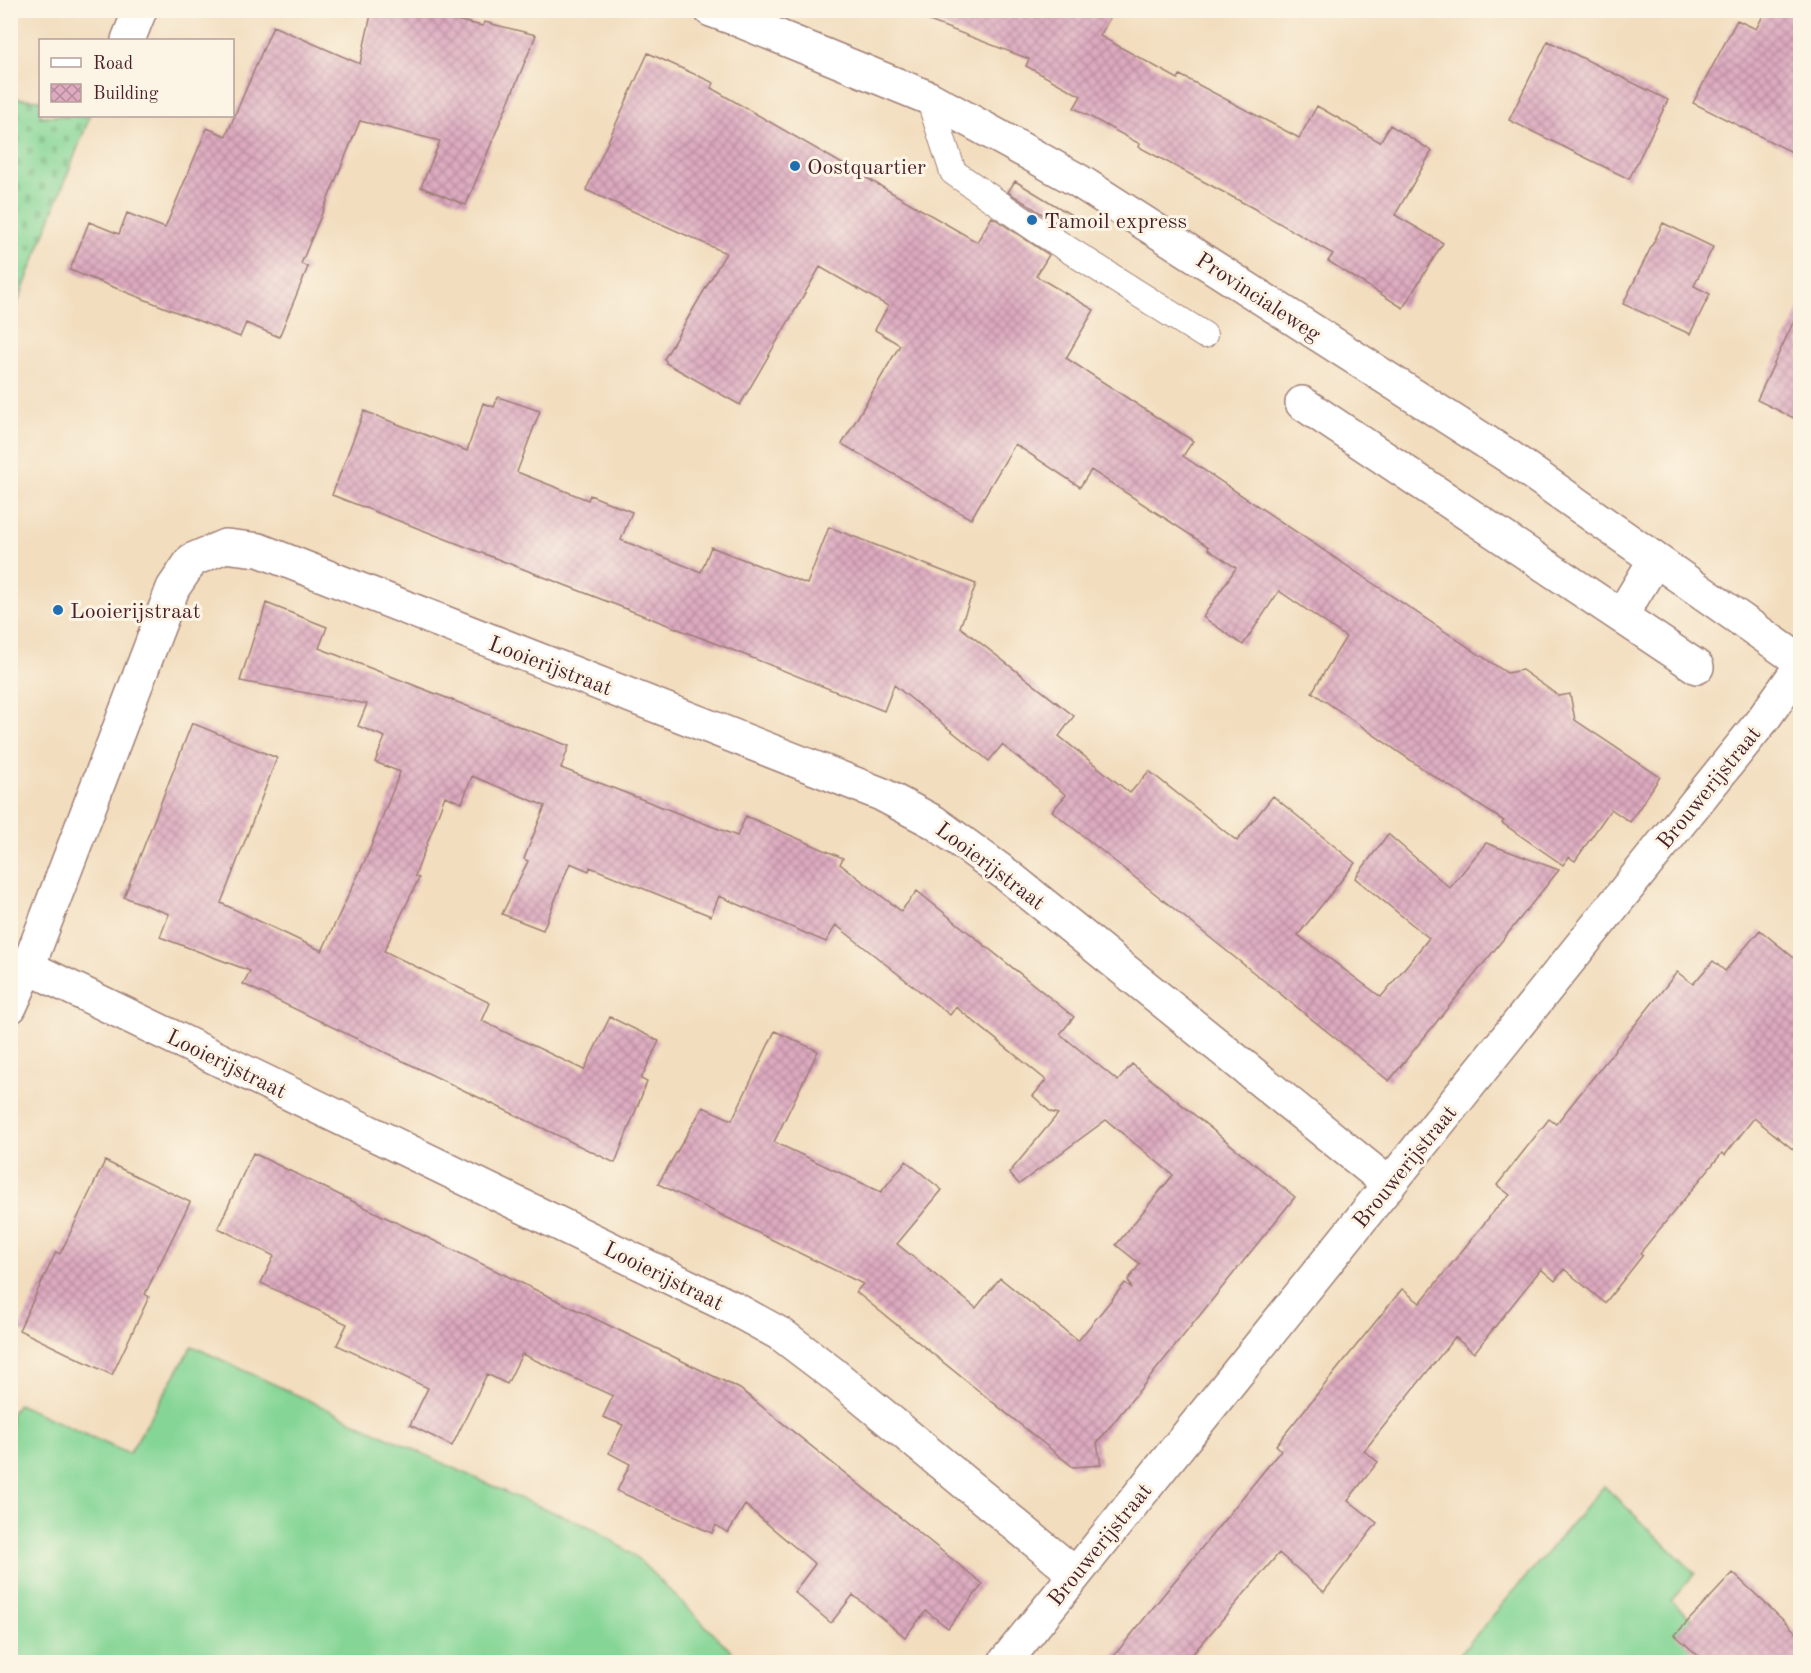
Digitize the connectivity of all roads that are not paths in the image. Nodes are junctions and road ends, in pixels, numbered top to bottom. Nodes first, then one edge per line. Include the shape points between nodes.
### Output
1 (140, 10) edge
2 (711, 10) edge
3 (128, 39) edge
4 (929, 98) junction
5 (1204, 335) dead end
6 (1302, 403) dead end
7 (1654, 560) junction
8 (1621, 616) junction
9 (1800, 661) edge
10 (1697, 667) dead end
11 (1800, 668) edge
12 (28, 967) junction
13 (10, 1007) edge
14 (1389, 1184) junction
15 (1075, 1574) junction
16 (1005, 1662) edge

1 - 3 street
2 - 4 street, Provincialeweg
4 - 5 lane via 953,172
4 - 7 street, Provincialeweg via 1078,181 1508,456
6 - 8 street
7 - 8 street
7 - 9 street, Provincialeweg
8 - 10 street
11 - 14 street, Brouwerijstraat
12 - 13 street
12 - 14 street, Looierijstraat via 173,588 192,560 225,546 259,550 881,794 934,822 1007,875
12 - 15 street, Looierijstraat via 782,1335
14 - 15 street, Brouwerijstraat
15 - 16 street, Brouwerijstraat

